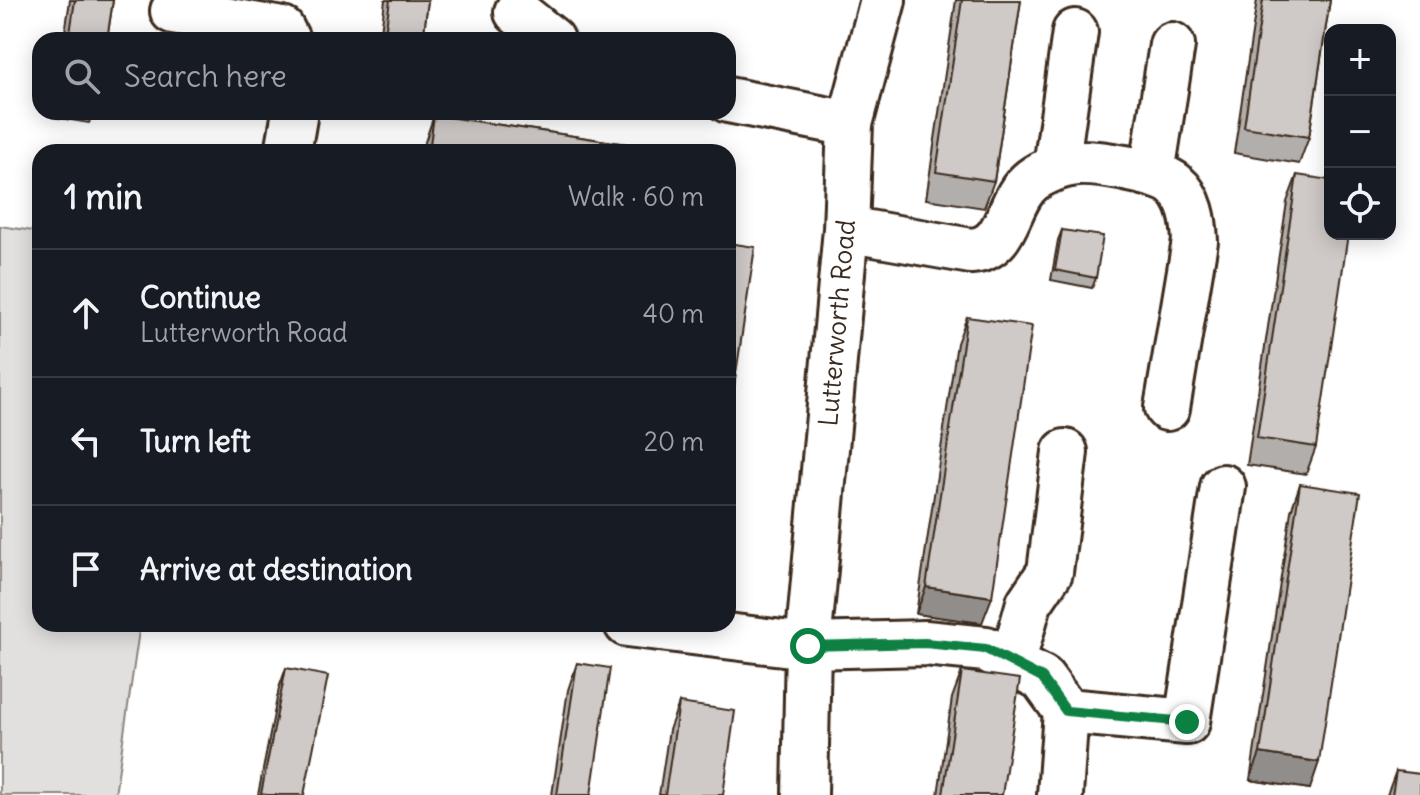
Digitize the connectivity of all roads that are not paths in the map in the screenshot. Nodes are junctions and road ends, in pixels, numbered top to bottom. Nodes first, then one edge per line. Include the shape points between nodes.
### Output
1 (883, 0) edge
2 (173, 11) dead end
3 (517, 12) dead end
4 (283, 32) edge
5 (542, 32) edge
6 (1075, 32) dead end
7 (1172, 45) dead end
8 (736, 102) edge
9 (294, 120) edge
10 (850, 124) junction
11 (289, 144) edge
12 (1056, 167) junction
13 (1152, 173) junction
14 (846, 229) junction
15 (1167, 408) dead end
16 (1065, 452) dead end
17 (1223, 487) dead end
18 (693, 632) edge
19 (808, 646) junction
20 (1012, 664) junction
21 (1066, 711) junction
22 (805, 795) edge
23 (1060, 795) edge

1 - 10 street, Lutterworth Road
2 - 4 street
3 - 5 street
6 - 12 street
7 - 13 street
8 - 10 street
9 - 11 street
10 - 14 street, Lutterworth Road
12 - 13 street via 1079,163
12 - 14 street via 1032,180 1017,197 997,240 985,250
13 - 15 street via 1174,184 1194,220
14 - 19 street, Lutterworth Road
16 - 20 street via 1050,572 1029,603
17 - 21 street via 1187,722
18 - 19 street
19 - 20 street via 925,643 986,649
19 - 22 street, Lutterworth Road
20 - 21 street via 1042,678
21 - 23 street

